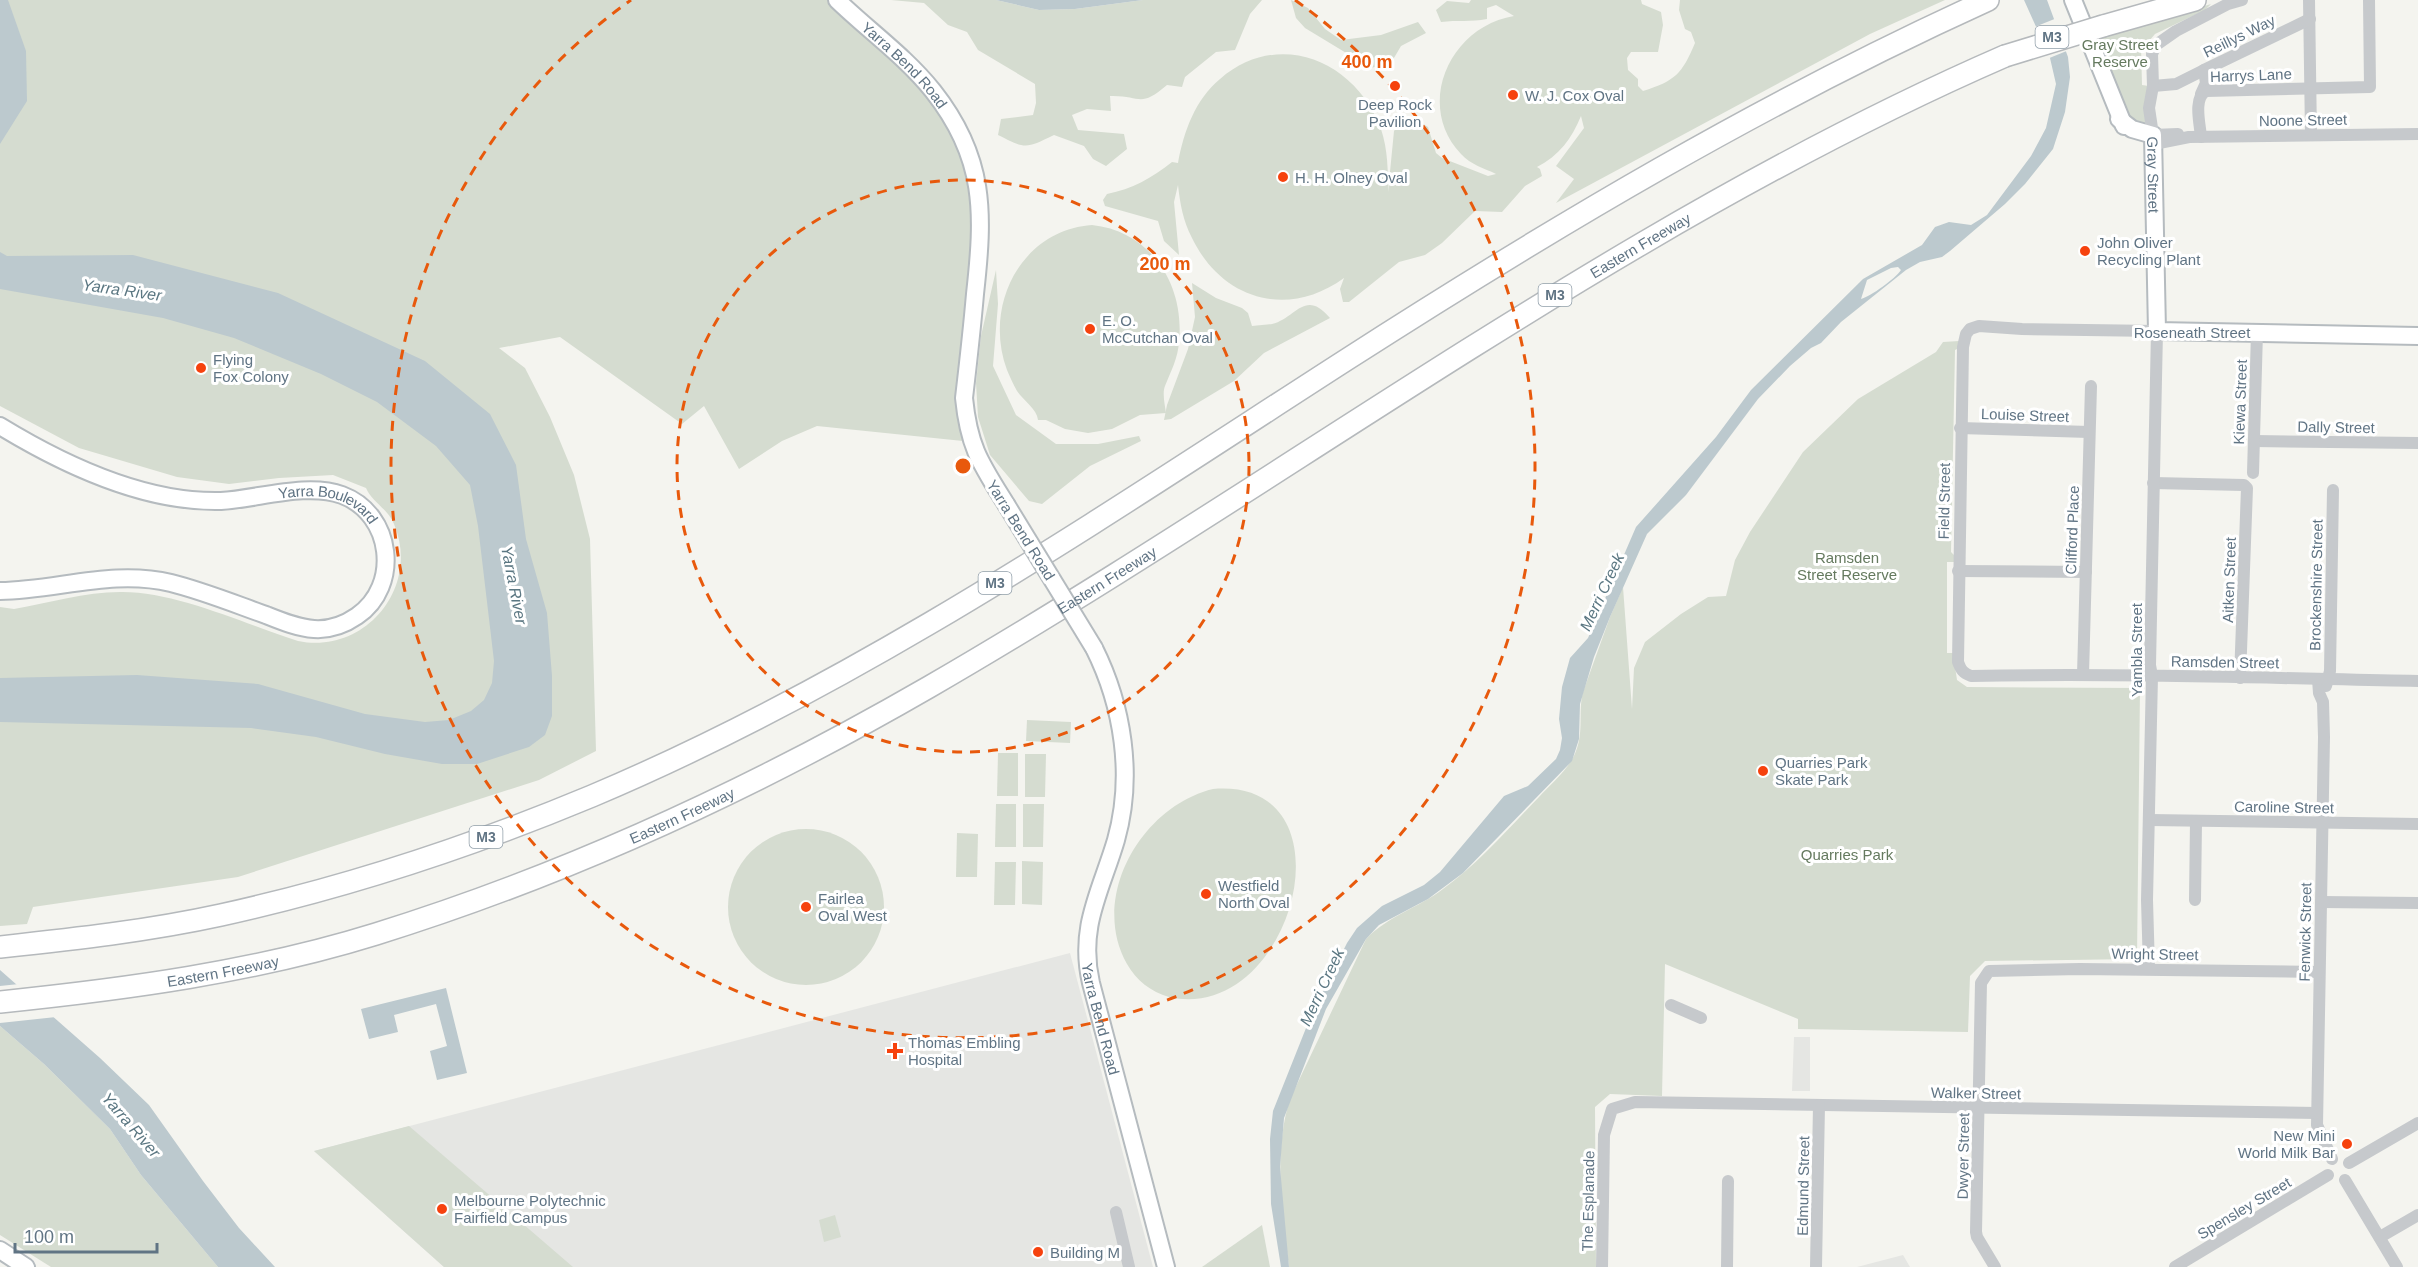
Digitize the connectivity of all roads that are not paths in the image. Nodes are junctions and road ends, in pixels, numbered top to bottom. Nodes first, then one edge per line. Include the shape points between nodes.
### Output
1 (837, 0) edge
2 (1987, 0) edge
3 (2073, 0) edge
4 (2151, 0) edge
5 (2195, 0) edge
6 (2242, 0) edge
7 (2309, 0) edge
8 (2369, 0) edge
9 (2310, 19) junction
10 (2102, 22) junction
11 (2204, 70) junction
12 (2153, 86) junction
13 (2310, 88) junction
14 (2201, 93) junction
15 (2418, 134) edge
16 (2311, 135) junction
17 (2195, 137) junction
18 (2154, 139) junction
19 (2157, 331) junction
20 (1967, 332) joint
21 (2257, 332) junction
22 (2418, 336) edge
23 (2091, 386) dead end
24 (0, 426) edge
25 (1960, 428) junction
26 (2090, 432) junction
27 (2254, 441) junction
28 (2418, 443) edge
29 (2253, 473) dead end
30 (2153, 483) junction
31 (2333, 490) dead end
32 (1958, 571) junction
33 (2086, 572) junction
34 (0, 591) edge
35 (1961, 670) joint
36 (2083, 675) junction
37 (2152, 676) junction
38 (2240, 678) junction
39 (2322, 679) junction
40 (2418, 681) edge
41 (2150, 820) junction
42 (2196, 821) junction
43 (2322, 822) junction
44 (2418, 824) edge
45 (2195, 900) dead end
46 (2321, 902) junction
47 (2418, 903) edge
48 (0, 946) edge
49 (2149, 969) junction
50 (1989, 971) joint
51 (2319, 972) junction
52 (0, 1002) edge
53 (1671, 1005) dead end
54 (1701, 1018) dead end
55 (1819, 1105) junction
56 (1608, 1107) joint
57 (1978, 1108) junction
58 (2317, 1113) junction
59 (2418, 1123) edge
60 (2332, 1159) junction
61 (2349, 1163) junction
62 (2328, 1176) junction
63 (1728, 1180) dead end
64 (2345, 1180) junction
65 (1116, 1212) dead end
66 (2418, 1215) edge
67 (2379, 1237) junction
68 (0, 1250) edge
69 (26, 1267) edge
70 (1129, 1267) edge
71 (1166, 1267) edge
72 (1602, 1267) edge
73 (1727, 1267) edge
74 (1816, 1267) edge
75 (1995, 1267) edge
76 (2175, 1267) edge
77 (2397, 1267) edge

1 - 71 street, Yarra Bend Road, bridge via 920,75 957,126 973,167 982,222 964,398 973,449 1094,648 1117,710 1125,778 1116,839 1089,923 1087,960
2 - 48 highway, M3 via 1848,66 1624,188 1489,269 995,583 870,657 705,744 533,819 355,881 147,929
3 - 18 street via 2127,133
4 - 10 highway, Eastern Freeway / M3
5 - 10 highway
6 - 12 street, Gray Street via 2163,38 2152,54
7 - 9 street
8 - 13 street, Harrys Lane via 2370,87
9 - 11 street, Reillys Way
9 - 13 street
10 - 52 highway, Eastern Freeway / M3, bridge via 2005,56 1834,136 1634,248 1466,349 974,660 820,746 639,836 496,893 371,935 264,962 103,990
11 - 12 street via 2176,84
11 - 14 street, Reillys Way via 2206,83
12 - 18 street, Gray Street via 2149,108
13 - 14 street, Harrys Lane
13 - 16 street
14 - 17 street, Harrys Lane
15 - 16 street, Noone Street
16 - 17 street, Noone Street
17 - 18 street, Noone Street
18 - 19 street, Gray Street
19 - 20 street, Roseneath Street via 1984,326
19 - 21 street, Roseneath Street
19 - 30 street, Yambla Street
20 - 25 street, Field Street
21 - 22 street, Roseneath Street
21 - 27 street, Kiewa Street
23 - 26 street, Clifford Place
24 - 34 street, Yarra Boulevard via 49,455 164,496 219,501 315,490 344,495 361,505 375,521 384,541 387,562 378,593 365,610 326,629 297,626 154,580 114,578
25 - 26 street, Louise Street
25 - 32 street, Field Street
26 - 33 street, Clifford Place
27 - 28 street, Dally Street
27 - 29 street, Kiewa Street
30 - 37 street, Yambla Street
30 - 38 street, Aitken Street via 2244,484 2247,488
31 - 39 street, Brockenshire Street via 2330,671
32 - 33 street
32 - 35 street, Field Street
33 - 36 street, Clifford Place
35 - 36 street, Ramsden Street via 1971,676
36 - 37 street, Ramsden Street
37 - 38 street, Ramsden Street
37 - 41 street, Yambla Street
38 - 39 street, Ramsden Street
39 - 40 street, Ramsden Street
39 - 43 street, Fenwick Street via 2326,693
41 - 42 street, Caroline Street
41 - 49 street, Yambla Street
42 - 43 street, Caroline Street
42 - 45 street
43 - 44 street, Caroline Street
43 - 46 street, Fenwick Street
46 - 47 street
46 - 51 street, Fenwick Street
49 - 50 street, Wright Street
49 - 51 street, Wright Street
50 - 57 street, Dwyer Street via 1981,983
51 - 58 street, Fenwick Street
53 - 54 street
55 - 56 street, Walker Street via 1617,1100
55 - 57 street, Walker Street
55 - 74 street, Edmund Street
56 - 72 street, The Esplanade via 1601,1114
57 - 58 street, Walker Street
57 - 75 street, Dwyer Street via 1977,1237
58 - 60 street, Fenwick Street via 2318,1130
59 - 61 street
60 - 61 street via 2343,1158
60 - 62 street
61 - 64 street via 2350,1174
62 - 64 street via 2338,1182
62 - 76 street, Spensley Street
63 - 73 street
64 - 67 street
65 - 70 street
66 - 67 street
67 - 77 street
68 - 69 street

